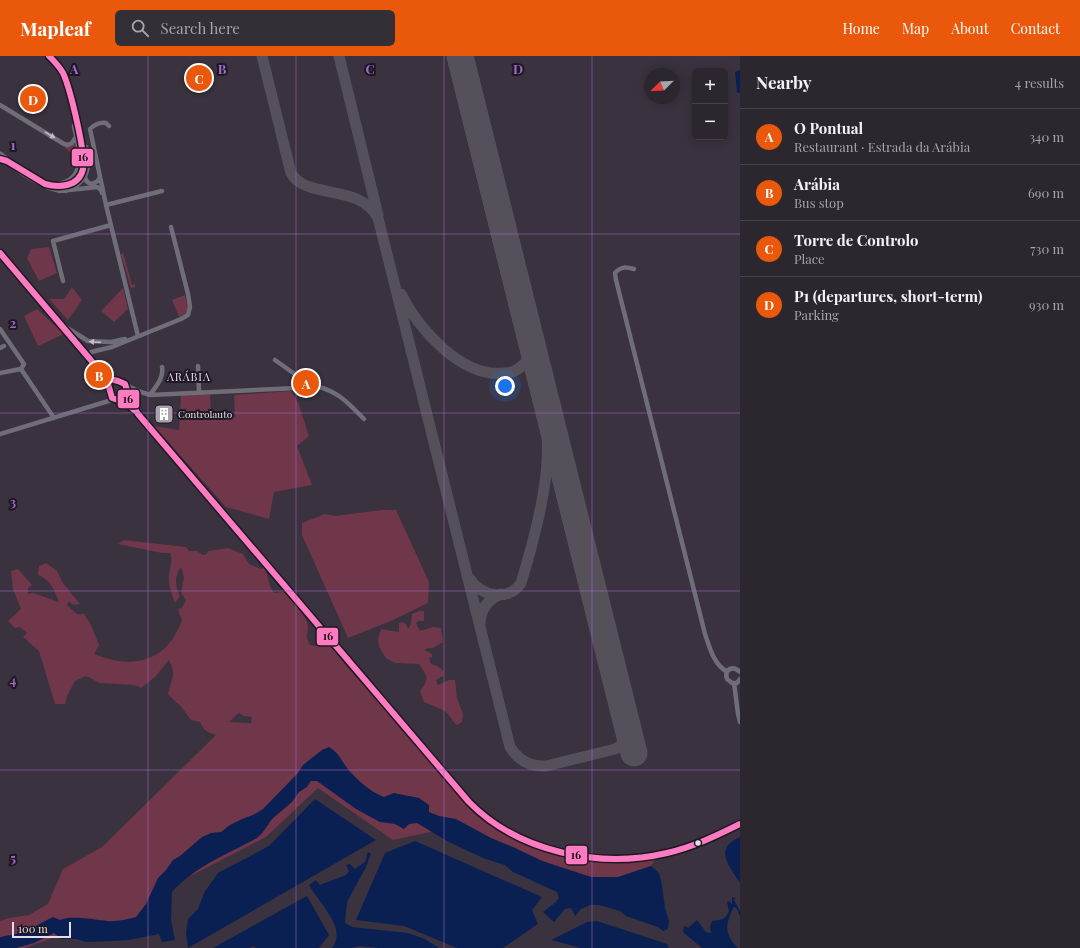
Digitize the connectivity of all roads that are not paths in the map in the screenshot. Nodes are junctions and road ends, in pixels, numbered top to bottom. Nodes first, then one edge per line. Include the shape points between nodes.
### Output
1 (49, 56) edge
2 (0, 105) edge
3 (73, 107) junction
4 (109, 126) dead end
5 (76, 136) junction
6 (0, 155) edge
7 (3, 160) edge
8 (85, 176) junction
9 (33, 177) junction
10 (100, 177) junction
11 (66, 190) junction
12 (162, 191) dead end
13 (103, 194) junction
14 (106, 205) junction
15 (110, 225) junction
16 (171, 227) dead end
17 (0, 253) edge
18 (634, 269) dead end
19 (63, 281) dead end
20 (62, 325) junction
21 (0, 329) edge
22 (138, 336) junction
23 (133, 338) junction
24 (89, 358) junction
25 (275, 360) dead end
26 (198, 366) dead end
27 (162, 367) dead end
28 (21, 369) junction
29 (0, 373) edge
30 (106, 378) junction
31 (116, 381) junction
32 (126, 385) junction
33 (303, 387) junction
34 (109, 391) junction
35 (138, 391) junction
36 (200, 392) junction
37 (150, 395) junction
38 (125, 396) junction
39 (115, 399) junction
40 (102, 402) junction
41 (54, 418) junction
42 (364, 419) dead end
43 (0, 434) edge
44 (727, 672) junction
45 (740, 672) edge
46 (740, 679) edge
47 (734, 683) junction
48 (740, 722) edge
49 (740, 824) edge

1 - 3 street via 63,74
2 -> 5 street via 64,144 72,143
3 - 5 street
3 - 8 street via 79,118 88,157
3 - 9 street via 84,161 80,176 69,185 60,187 45,184
4 - 10 street via 106,122 100,123 90,130
5 - 9 street via 79,165 72,178 59,184
6 - 7 street
7 - 9 street
8 - 10 street via 85,180 92,184
8 - 11 street via 77,185
9 - 11 street via 50,189
10 - 13 street
11 - 13 street via 97,187
12 - 14 street
13 - 14 street
14 - 15 street
15 - 19 street via 53,241
15 - 22 street
16 - 22 street via 190,312 181,319
17 - 20 street
18 - 44 street via 624,267 619,270 615,273 616,280 705,634 717,664
23 -> 20 street via 92,342
20 - 24 street
21 - 28 street via 24,364
22 - 23 street
23 - 24 street via 91,352
24 - 30 street
25 - 33 street via 296,375
26 - 36 street
27 - 37 street via 162,376
28 - 29 street
28 - 41 street
30 - 31 street
30 - 34 street
31 - 32 street
31 - 34 street via 112,383
32 - 35 street
32 - 38 street
33 - 36 street
33 - 42 street via 324,388 339,395
34 - 39 street
34 - 40 street
35 - 37 street
35 - 38 street
36 - 37 street
38 - 39 street
38 - 49 street via 469,802 495,826 516,837 564,854 623,860 659,856 689,848
39 - 40 street
40 - 41 street
41 - 43 street
44 - 45 street via 734,668
44 - 47 street via 727,679
46 - 47 street
47 - 48 street

